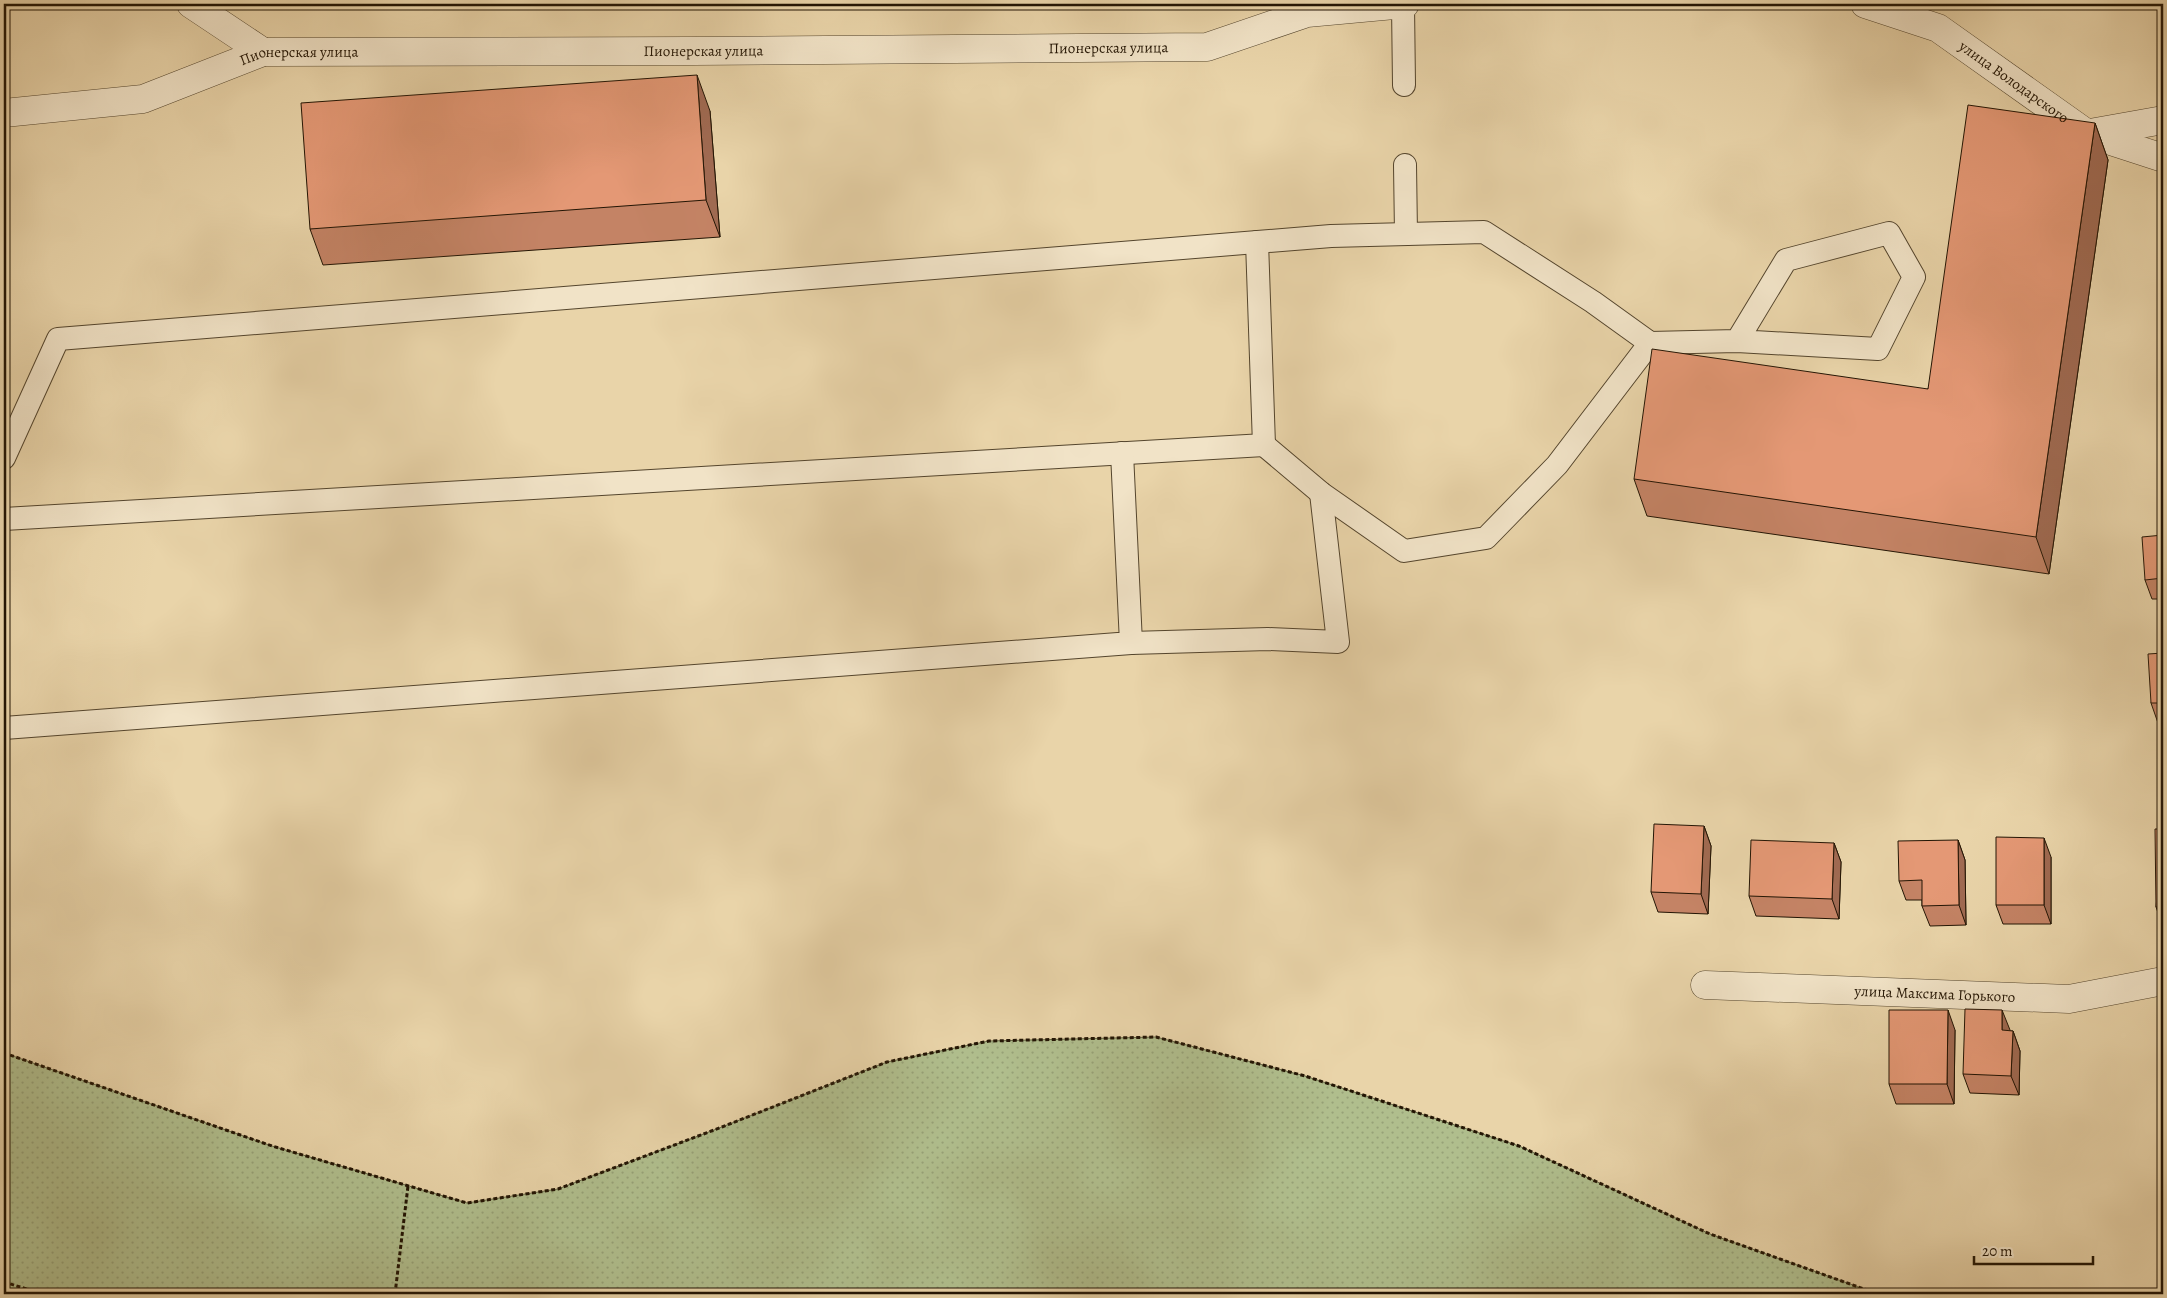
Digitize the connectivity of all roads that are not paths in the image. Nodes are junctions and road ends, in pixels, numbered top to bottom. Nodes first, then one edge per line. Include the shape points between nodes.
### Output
1 (191, 4) edge
2 (1404, 4) edge
3 (1865, 4) edge
4 (1306, 8) edge
5 (263, 52) junction
6 (1404, 85) dead end
7 (4, 112) edge
8 (2163, 120) edge
9 (2086, 134) junction
10 (2163, 158) edge
11 (1405, 165) dead end
12 (1406, 234) junction
13 (1257, 242) junction
14 (1737, 341) junction
15 (1650, 344) junction
16 (1264, 445) junction
17 (1122, 453) junction
18 (4, 458) edge
19 (1321, 493) junction
20 (4, 518) edge
21 (1131, 643) junction
22 (4, 728) edge
23 (2163, 981) edge
24 (1705, 985) dead end

1 - 5 street
2 - 4 street, Пионерская улица
2 - 6 lane
3 - 9 street, улица Володарского via 1938,28
4 - 5 street, Пионерская улица via 1206,47
5 - 7 street, Пионерская улица via 143,99
8 - 9 street
9 - 10 street, улица Володарского
11 - 12 lane
12 - 13 lane
12 - 15 lane via 1484,232 1593,302
13 - 16 lane
13 - 18 lane via 58,339
14 - 14 lane via 1878,349 1914,277 1889,233 1786,260
14 - 15 lane
15 - 19 lane via 1557,465 1486,538 1404,551
16 - 17 lane
16 - 19 lane
17 - 20 lane
17 - 21 lane
19 - 21 lane via 1338,642 1268,638
21 - 22 lane
23 - 24 street, улица Максима Горького via 2069,1000

